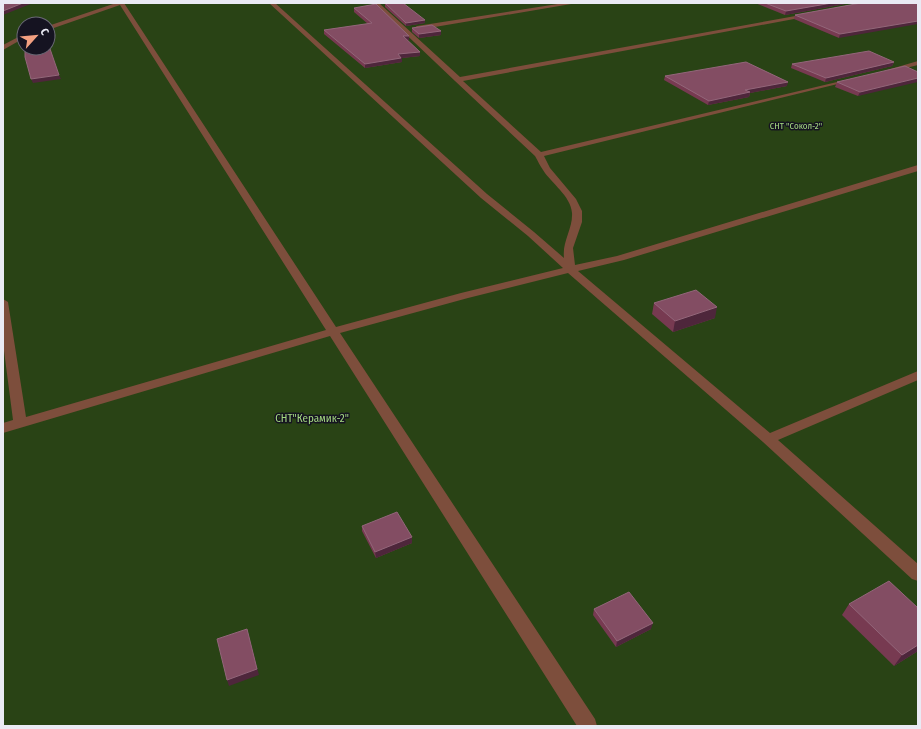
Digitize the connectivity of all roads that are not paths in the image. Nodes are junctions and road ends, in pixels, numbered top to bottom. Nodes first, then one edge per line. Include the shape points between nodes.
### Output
1 (121, 3) edge
2 (272, 3) edge
3 (376, 3) edge
4 (574, 3) edge
5 (820, 12) edge
6 (56, 25) edge
7 (404, 30) junction
8 (16, 41) edge
9 (3, 48) edge
10 (918, 63) edge
11 (879, 72) edge
12 (856, 78) edge
13 (457, 80) junction
14 (539, 155) junction
15 (918, 168) edge
16 (570, 269) junction
17 (3, 302) edge
18 (334, 331) junction
19 (918, 375) edge
20 (20, 423) junction
21 (3, 428) edge
22 (768, 439) junction
23 (918, 574) edge
24 (588, 726) edge

1 - 6 street
1 - 18 street
2 - 16 street via 484,196
3 - 7 street
4 - 7 street
5 - 13 street
7 - 13 street
8 - 9 street
10 - 11 street
12 - 14 street
13 - 14 street
14 - 16 street via 546,168 573,201 577,211 577,222 568,248
15 - 16 street via 620,258
16 - 18 street
16 - 22 street
17 - 20 street
18 - 20 street
18 - 24 street
19 - 22 street
20 - 21 street
22 - 23 street

